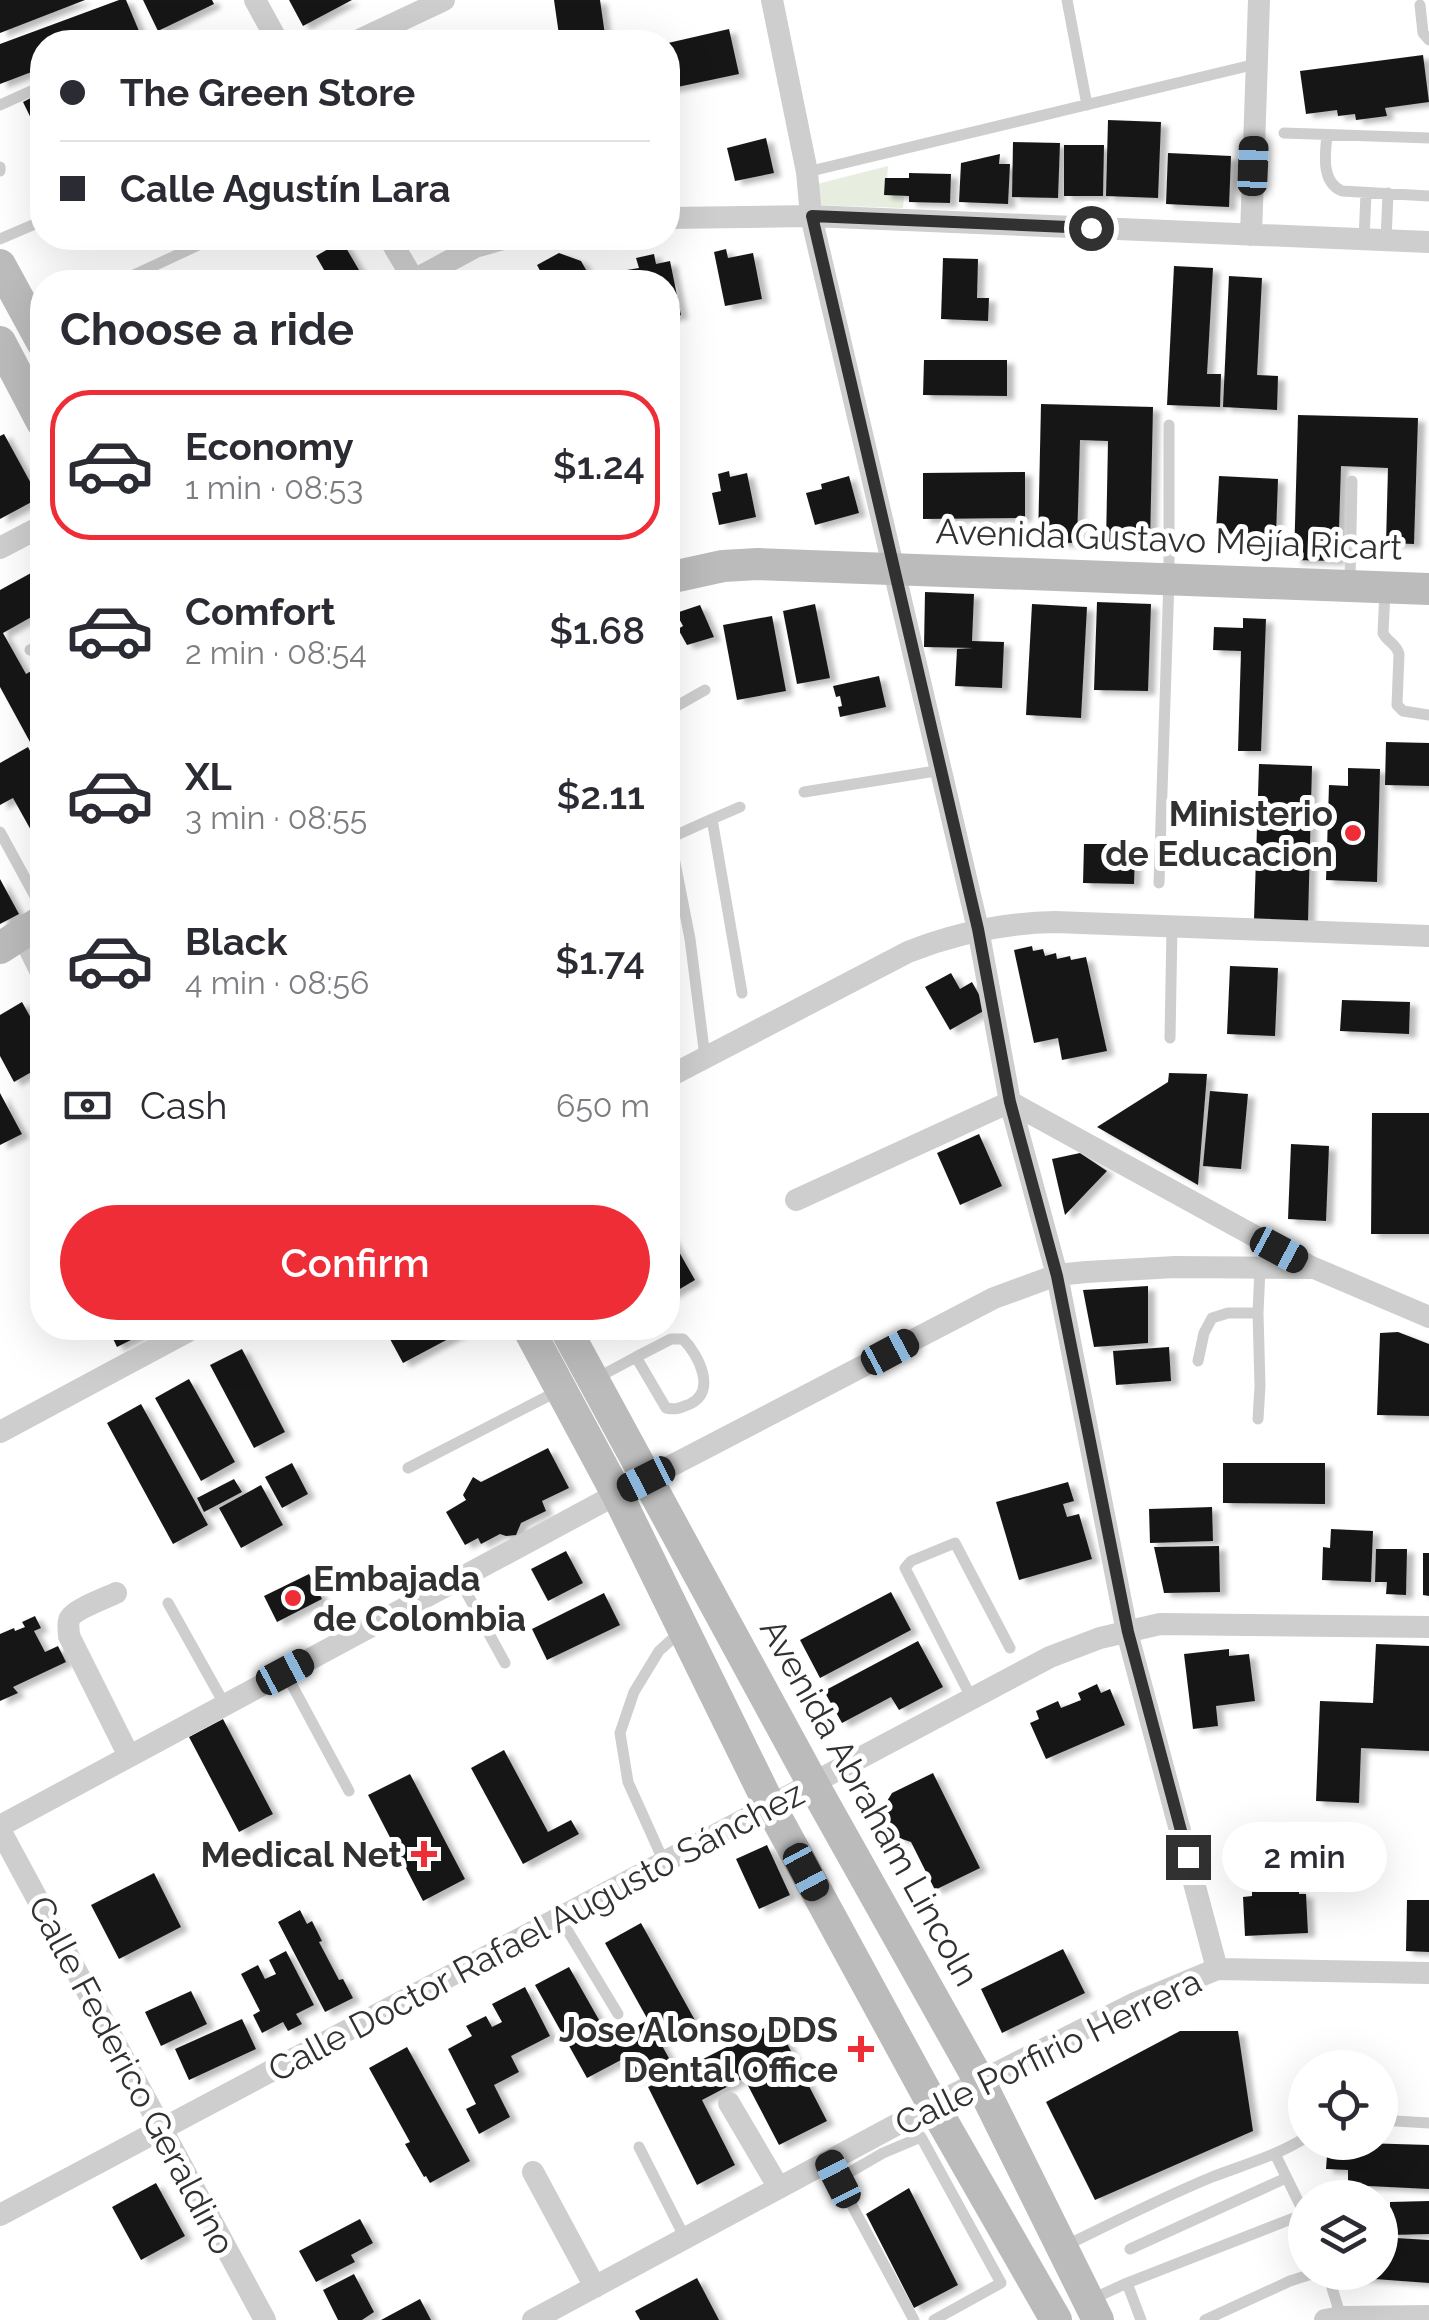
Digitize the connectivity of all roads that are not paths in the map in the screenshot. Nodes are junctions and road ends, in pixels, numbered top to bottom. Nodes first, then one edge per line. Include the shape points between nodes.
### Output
1 (255, 0) edge
2 (444, 0) edge
3 (772, 0) edge
4 (1067, 0) edge
5 (1259, 0) edge
6 (1420, 5) dead end
7 (271, 30) edge
8 (380, 30) edge
9 (1429, 40) edge
10 (1256, 64) junction
11 (30, 91) edge
12 (0, 104) edge
13 (1088, 104) junction
14 (1284, 133) dead end
15 (1327, 135) junction
16 (1429, 138) edge
17 (807, 172) junction
18 (1366, 193) junction
19 (1388, 194) junction
20 (1429, 196) edge
21 (812, 216) junction
22 (680, 218) edge
23 (30, 225) edge
24 (1251, 235) junction
25 (0, 239) edge
26 (1375, 240) junction
27 (1429, 242) edge
28 (188, 250) edge
29 (471, 250) edge
30 (0, 266) edge
31 (145, 270) edge
32 (434, 270) edge
33 (30, 314) edge
34 (0, 342) edge
35 (30, 399) edge
36 (1170, 425) dead end
37 (1352, 481) dead end
38 (30, 532) edge
39 (0, 548) edge
40 (896, 569) junction
41 (680, 575) edge
42 (1170, 579) junction
43 (1350, 586) junction
44 (1385, 587) junction
45 (1429, 588) edge
46 (705, 690) dead end
47 (680, 704) edge
48 (1429, 715) edge
49 (942, 770) junction
50 (804, 792) dead end
51 (740, 807) dead end
52 (712, 819) junction
53 (680, 829) edge
54 (0, 832) edge
55 (1159, 883) dead end
56 (680, 888) edge
57 (1172, 927) junction
58 (27, 928) edge
59 (978, 929) junction
60 (1429, 936) edge
61 (742, 994) dead end
62 (1170, 1038) dead end
63 (705, 1058) junction
64 (680, 1071) edge
65 (1010, 1102) junction
66 (796, 1200) dead end
67 (1260, 1268) junction
68 (1314, 1268) junction
69 (1057, 1276) junction
70 (1258, 1314) junction
71 (1429, 1317) edge
72 (680, 1339) edge
73 (172, 1340) edge
74 (534, 1340) edge
75 (571, 1340) edge
76 (669, 1340) edge
77 (636, 1357) junction
78 (1198, 1361) dead end
79 (593, 1380) junction
80 (561, 1389) junction
81 (1258, 1419) dead end
82 (0, 1432) edge
83 (408, 1468) dead end
84 (632, 1486) junction
85 (459, 1579) junction
86 (116, 1593) dead end
87 (168, 1603) dead end
88 (1429, 1627) edge
89 (684, 1630) junction
90 (1128, 1632) junction
91 (1010, 1648) dead end
92 (505, 1662) dead end
93 (285, 1672) junction
94 (972, 1699) junction
95 (225, 1704) junction
96 (129, 1756) junction
97 (813, 1784) junction
98 (348, 1791) dead end
99 (770, 1806) junction
100 (0, 1828) edge
101 (664, 1862) junction
102 (560, 1918) junction
103 (1218, 1969) junction
104 (1429, 1974) edge
105 (618, 2014) dead end
106 (980, 2082) junction
107 (728, 2103) dead end
108 (933, 2105) junction
109 (1398, 2121) edge
110 (1429, 2124) edge
111 (160, 2130) junction
112 (878, 2145) junction
113 (638, 2147) dead end
114 (1288, 2147) edge
115 (1275, 2154) junction
116 (833, 2170) junction
117 (533, 2172) dead end
118 (1286, 2178) junction
119 (1288, 2182) edge
120 (779, 2188) junction
121 (970, 2196) junction
122 (0, 2215) edge
123 (1288, 2220) edge
124 (685, 2238) junction
125 (1062, 2248) junction
126 (1130, 2249) dead end
127 (1127, 2283) junction
128 (1288, 2283) edge
129 (595, 2287) junction
130 (1329, 2290) edge
131 (1093, 2310) edge
132 (1429, 2316) edge
133 (1333, 2318) edge
134 (264, 2320) edge
135 (533, 2320) edge
136 (914, 2320) edge
137 (934, 2320) edge
138 (1056, 2320) edge
139 (1141, 2320) edge
140 (1205, 2320) edge

1 - 7 street
2 - 8 street
3 - 17 street
4 - 13 lane
5 - 10 street
6 - 9 lane
10 - 13 lane
10 - 24 street
11 - 12 lane
13 - 17 lane
14 - 15 lane
15 - 16 lane
15 - 18 lane via 1330,184
17 - 21 street
18 - 19 lane
18 - 26 lane
19 - 20 lane
19 - 26 lane
21 - 22 street
21 - 24 street
21 - 40 street
23 - 25 lane
24 - 26 street
26 - 27 street
28 - 31 lane
29 - 32 street
30 - 33 main road
34 - 35 main road
36 - 42 lane
37 - 43 lane
38 - 39 street
40 - 41 main road, Avenida Gustavo Mejía Ricart via 758,564
40 - 42 main road, Avenida Gustavo Mejía Ricart
40 - 49 street
42 - 43 main road, Avenida Gustavo Mejía Ricart
42 - 55 lane
43 - 44 main road, Avenida Gustavo Mejía Ricart
44 - 45 main road, Avenida Gustavo Mejía Ricart
44 - 48 lane via 1383,633 1400,654 1396,706
46 - 47 lane
49 - 50 lane
49 - 59 street
51 - 52 lane
52 - 53 lane
52 - 61 lane
54 - 58 lane
56 - 63 lane
57 - 59 street via 1055,922
57 - 60 street
57 - 62 lane
59 - 63 street via 908,952
59 - 65 street
63 - 64 street
65 - 66 street
65 - 68 street
65 - 69 street
67 - 68 street
67 - 69 street
67 - 70 lane
68 - 71 street
69 - 84 street via 994,1298
69 - 90 street
70 - 78 lane via 1212,1318
70 - 81 lane
72 - 77 lane via 691,1347 705,1381 699,1400 676,1410 666,1408
73 - 82 street
74 - 80 main road, Avenida Abraham Lincoln
75 - 79 main road, Avenida Abraham Lincoln
76 - 77 lane
77 - 79 lane
79 - 84 main road, Avenida Abraham Lincoln
80 - 83 lane
80 - 84 main road, Avenida Abraham Lincoln
84 - 85 street
84 - 89 main road, Avenida Abraham Lincoln
84 - 97 main road, Avenida Abraham Lincoln
85 - 92 lane
85 - 93 street
86 - 96 street via 76,1612 68,1627
87 - 95 lane
88 - 90 street, Calle Doctor Rafael Augusto Sánchez via 1160,1624
89 - 99 main road, Avenida Abraham Lincoln
89 - 101 lane via 659,1650 620,1733 628,1782
90 - 94 street, Calle Doctor Rafael Augusto Sánchez via 1050,1657
90 - 103 street
91 - 94 lane via 955,1543 905,1568
93 - 95 street
93 - 98 lane
94 - 97 street, Calle Doctor Rafael Augusto Sánchez
95 - 96 street
96 - 100 street
97 - 99 street, Calle Doctor Rafael Augusto Sánchez
97 - 106 main road, Avenida Abraham Lincoln
99 - 101 street, Calle Doctor Rafael Augusto Sánchez
99 - 108 main road, Avenida Abraham Lincoln
100 - 111 street, Calle Federico Geraldino
101 - 102 street, Calle Doctor Rafael Augusto Sánchez
102 - 105 lane
102 - 111 street, Calle Doctor Rafael Augusto Sánchez
103 - 104 street, Calle Porfirio Herrera
103 - 106 street, Calle Porfirio Herrera via 1132,2004
106 - 108 street, Calle Porfirio Herrera
106 - 125 main road, Avenida Abraham Lincoln
107 - 120 street
108 - 112 street, Calle Porfirio Herrera
108 - 121 main road, Avenida Abraham Lincoln
109 - 110 lane
111 - 122 street, Calle Doctor Rafael Augusto Sánchez
111 - 134 street, Calle Federico Geraldino
112 - 116 street, Calle Porfirio Herrera
112 - 121 lane via 921,2137
113 - 124 lane
114 - 115 lane
115 - 118 lane
115 - 125 lane
116 - 120 street, Calle Porfirio Herrera
116 - 136 lane
117 - 129 street
118 - 119 lane
118 - 126 lane
120 - 124 street, Calle Porfirio Herrera
121 - 137 lane via 1001,2283
121 - 138 main road, Avenida Abraham Lincoln
123 - 127 lane
124 - 129 street, Calle Porfirio Herrera
125 - 131 main road, Avenida Abraham Lincoln
127 - 131 lane
127 - 139 lane
128 - 140 lane
129 - 135 street, Calle Porfirio Herrera
130 - 133 lane
132 - 133 street

